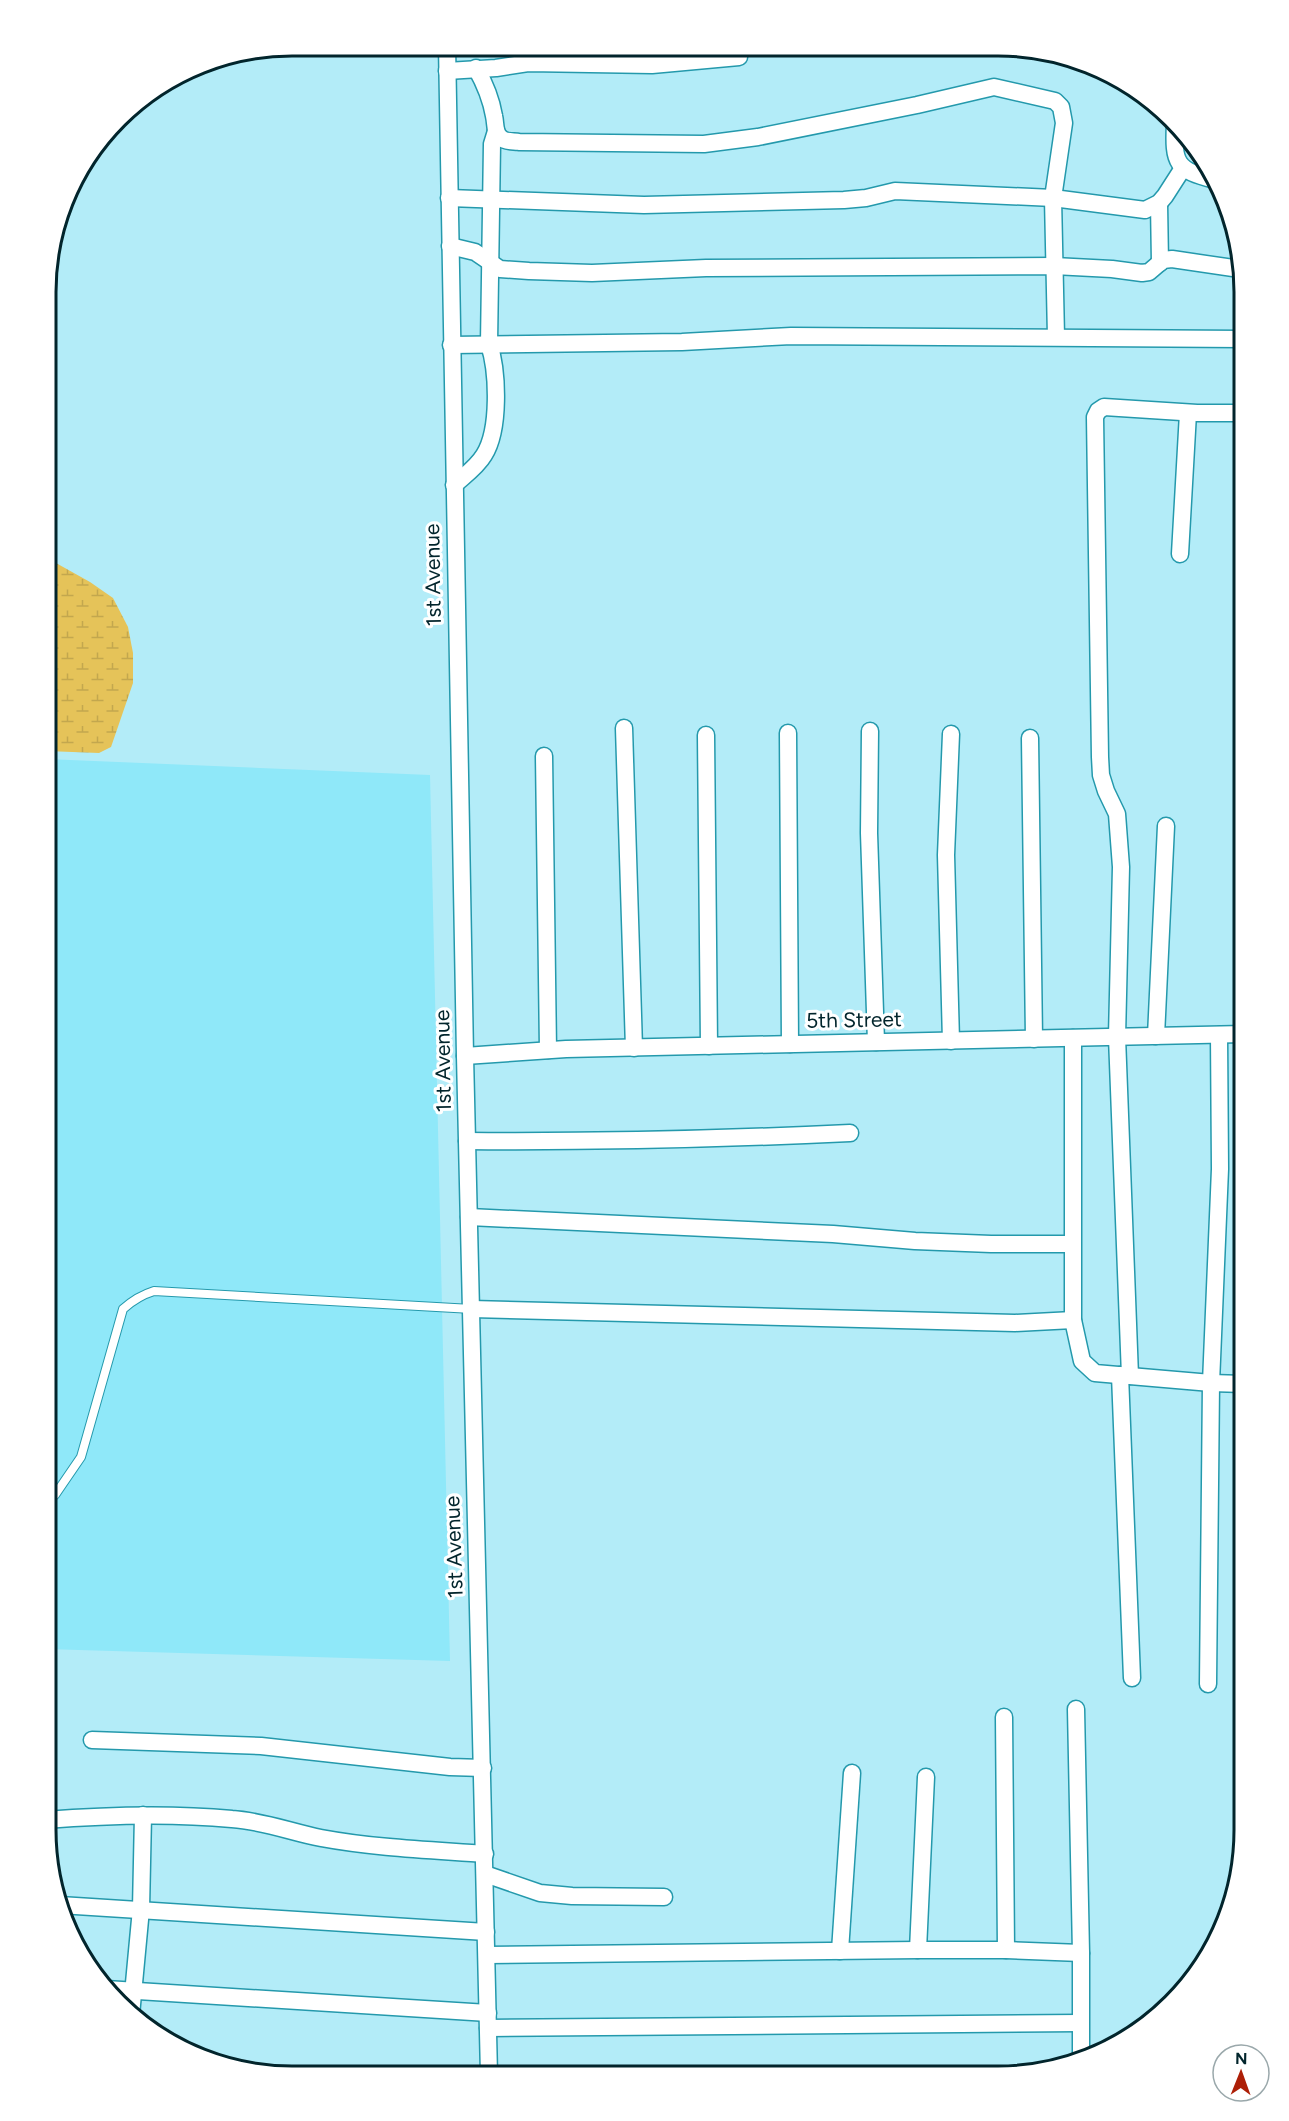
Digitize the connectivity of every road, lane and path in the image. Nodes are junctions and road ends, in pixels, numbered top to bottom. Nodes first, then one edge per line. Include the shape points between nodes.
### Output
1 (447, 56) edge
2 (739, 57) dead end
3 (476, 68) junction
4 (447, 71) junction
5 (495, 130) junction
6 (1175, 136) edge
7 (1183, 168) junction
8 (1204, 177) edge
9 (449, 198) junction
10 (1053, 198) junction
11 (492, 200) junction
12 (1159, 203) junction
13 (450, 246) junction
14 (490, 263) junction
15 (1160, 263) junction
16 (1054, 266) junction
17 (1232, 267) edge
18 (1056, 337) junction
19 (1234, 339) edge
20 (489, 344) junction
21 (452, 345) junction
22 (1188, 413) junction
23 (1234, 413) edge
24 (454, 485) junction
25 (1180, 554) dead end
26 (624, 728) dead end
27 (870, 731) dead end
28 (788, 733) dead end
29 (951, 734) dead end
30 (706, 735) dead end
31 (1030, 738) dead end
32 (544, 756) dead end
33 (1166, 826) dead end
34 (1234, 1034) edge
35 (1219, 1035) junction
36 (1156, 1036) junction
37 (1117, 1037) junction
38 (1073, 1038) junction
39 (1034, 1039) junction
40 (951, 1041) junction
41 (876, 1042) junction
42 (790, 1044) junction
43 (709, 1046) junction
44 (634, 1048) junction
45 (548, 1050) junction
46 (465, 1056) junction
47 (850, 1133) dead end
48 (467, 1141) junction
49 (469, 1217) junction
50 (1072, 1244) junction
51 (472, 1309) junction
52 (1073, 1320) junction
53 (1125, 1376) junction
54 (1211, 1383) junction
55 (1234, 1384) edge
56 (56, 1494) edge
57 (1132, 1678) dead end
58 (1208, 1684) dead end
59 (1076, 1709) dead end
60 (1004, 1717) dead end
61 (92, 1740) dead end
62 (483, 1768) junction
63 (852, 1773) dead end
64 (926, 1777) dead end
65 (143, 1815) junction
66 (56, 1819) edge
67 (485, 1854) junction
68 (485, 1875) junction
69 (664, 1897) dead end
70 (68, 1905) edge
71 (141, 1909) junction
72 (486, 1932) junction
73 (918, 1950) junction
74 (1006, 1950) junction
75 (840, 1951) junction
76 (1081, 1953) junction
77 (487, 1955) junction
78 (119, 1990) edge
79 (134, 1991) junction
80 (132, 2003) edge
81 (488, 2021) junction
82 (1080, 2023) junction
83 (1081, 2050) edge
84 (489, 2066) edge

1 - 4 street, 1st Avenue
2 - 3 street via 652,65 528,63
3 - 4 street
3 - 5 street via 492,101
4 - 9 street, 1st Avenue
5 - 10 street via 503,140 519,142 704,144 758,137 994,87 1054,101 1061,107 1064,123
5 - 11 street
6 - 7 street via 1175,151
7 - 8 street
7 - 12 street
9 - 11 street
9 - 13 street, 1st Avenue
10 - 11 street via 895,191 844,200 645,205
10 - 12 street via 1145,210
10 - 16 street
11 - 14 street
12 - 15 street
13 - 14 street via 474,252
13 - 21 street, 1st Avenue
14 - 16 street via 507,270 592,273 706,268
14 - 20 street
15 - 16 street via 1142,273
15 - 17 street via 1172,259
16 - 18 street
18 - 19 street
18 - 20 street via 791,336 682,342
20 - 21 street
20 - 24 street via 495,386 490,438 485,454
21 - 24 street, 1st Avenue
22 - 23 street
22 - 25 street
22 - 37 street via 1104,407 1095,417 1101,766 1106,791 1117,814 1121,867
24 - 46 street, 1st Avenue
26 - 44 street
27 - 41 street
28 - 42 street
29 - 40 street via 946,855
30 - 43 street
31 - 39 street
32 - 45 street
33 - 36 street
34 - 35 street, 5th Street
35 - 36 street, 5th Street
35 - 54 street via 1220,1169
36 - 37 street, 5th Street
37 - 38 street, 5th Street
37 - 53 street
38 - 39 street, 5th Street
38 - 50 street
39 - 40 street, 5th Street
40 - 41 street, 5th Street
41 - 42 street, 5th Street
42 - 43 street, 5th Street
43 - 44 street, 5th Street
44 - 45 street, 5th Street
45 - 46 street, 5th Street
46 - 48 street, 1st Avenue
47 - 48 street via 580,1142
48 - 49 street, 1st Avenue
49 - 50 street via 915,1241
49 - 51 street, 1st Avenue
50 - 52 street
51 - 52 street via 1015,1323
51 - 56 lane via 154,1291 143,1294 123,1309 81,1457
51 - 62 street, 1st Avenue
52 - 53 street via 1082,1361 1095,1373
53 - 54 street
53 - 57 street
54 - 55 street
54 - 58 street
59 - 76 street
60 - 74 street
61 - 62 street via 261,1746
62 - 67 street, 1st Avenue
63 - 75 street
64 - 73 street
65 - 66 street
65 - 67 street via 234,1819 370,1846
65 - 71 street
67 - 68 street, 1st Avenue
68 - 69 street via 540,1893
68 - 72 street, 1st Avenue
70 - 71 street
71 - 72 street
71 - 79 street
72 - 77 street, 1st Avenue
73 - 74 street
73 - 75 street
74 - 76 street
75 - 77 street
76 - 82 street
77 - 81 street, 1st Avenue
78 - 79 street
79 - 80 street
79 - 81 street
81 - 82 street
81 - 84 street, 1st Avenue
82 - 83 street

